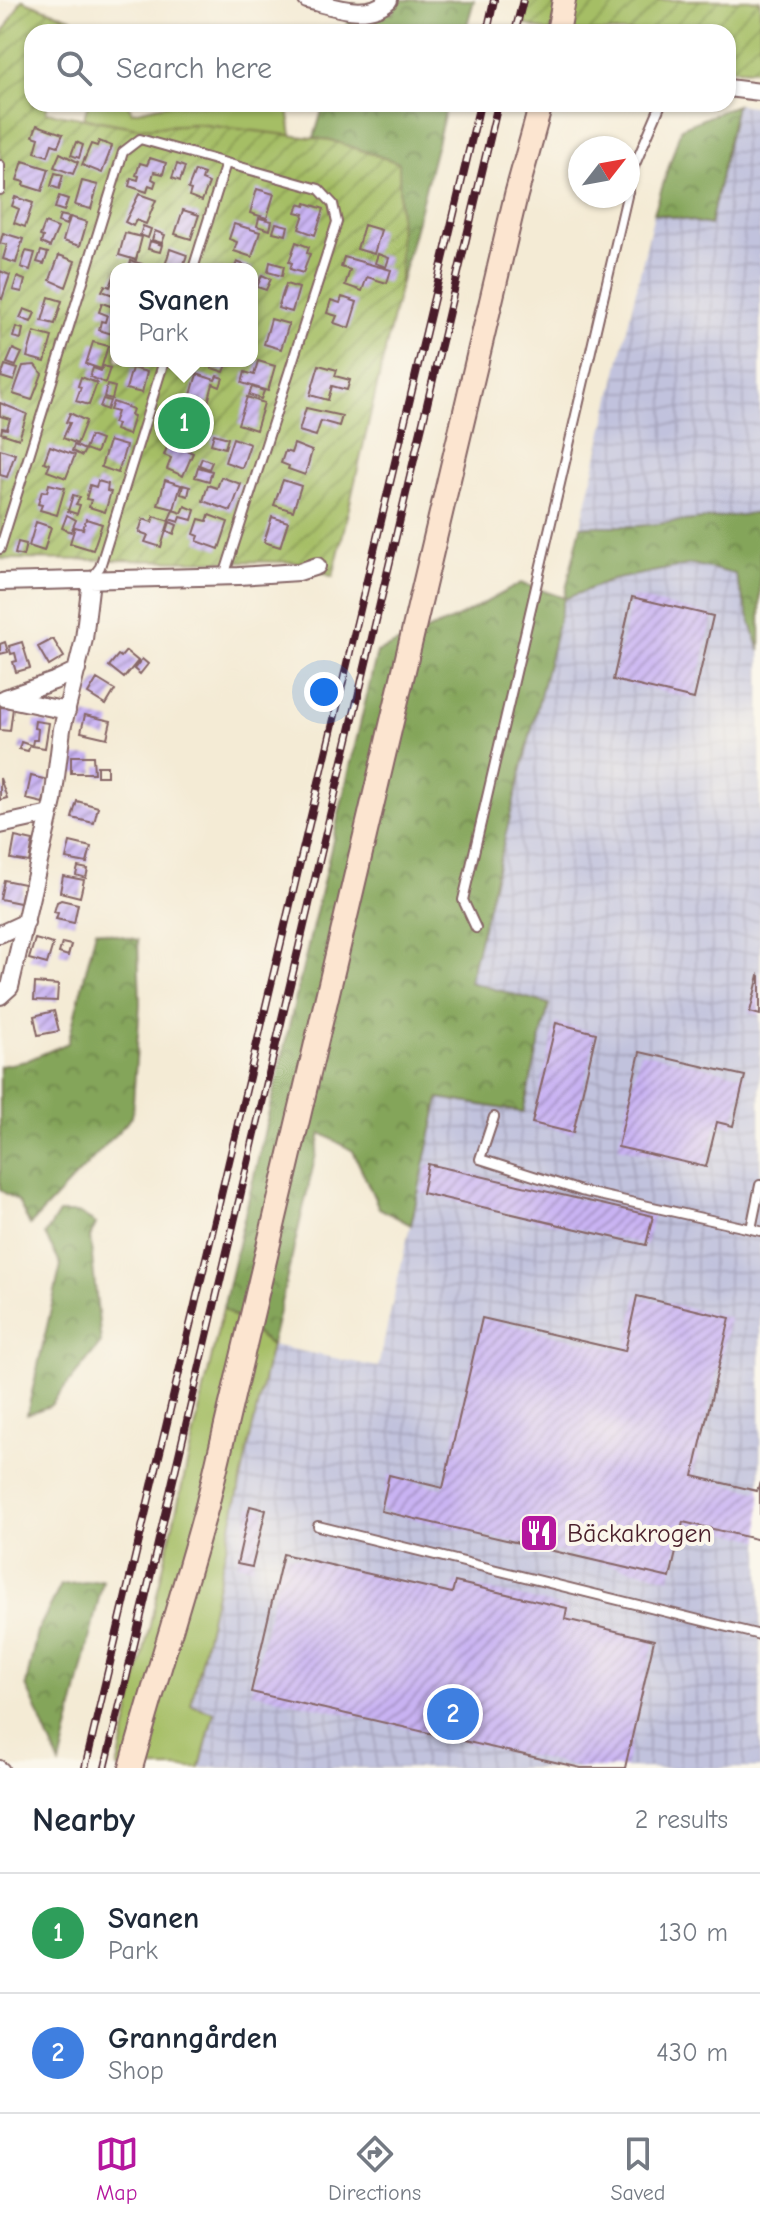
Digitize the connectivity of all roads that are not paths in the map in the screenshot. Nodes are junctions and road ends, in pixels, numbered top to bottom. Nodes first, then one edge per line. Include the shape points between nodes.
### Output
1 (307, 0) edge
2 (389, 0) edge
3 (564, 0) edge
4 (560, 24) edge
5 (736, 89) edge
6 (760, 92) edge
7 (539, 112) edge
8 (658, 112) edge
9 (640, 153) edge
10 (226, 163) junction
11 (0, 165) edge
12 (0, 190) edge
13 (625, 208) edge
14 (195, 263) edge
15 (162, 367) edge
16 (0, 549) edge
17 (317, 566) dead end
18 (224, 576) junction
19 (91, 580) junction
20 (0, 582) edge
21 (77, 670) junction
22 (2, 698) edge
23 (67, 711) junction
24 (50, 814) junction
25 (0, 825) edge
26 (26, 922) junction
27 (476, 928) dead end
28 (0, 934) edge
29 (0, 996) edge
30 (494, 1117) dead end
31 (760, 1185) edge
32 (756, 1230) edge
33 (318, 1526) dead end
34 (760, 1635) edge
35 (131, 1768) edge

1 - 2 street via 359,11 374,10
3 - 4 main road
5 - 6 street
7 - 35 main road via 207,1506
8 - 9 lane
10 - 14 lane
10 - 16 lane via 140,139 123,152
10 - 18 lane via 319,189 333,204 337,222
11 - 12 lane
13 - 27 lane via 463,900
15 - 19 lane via 100,567
17 - 18 street via 299,572
18 - 19 street
19 - 20 street
19 - 21 street
21 - 22 street
21 - 23 street
22 - 23 street
23 - 24 street
24 - 25 street
24 - 26 street
26 - 28 street
26 - 29 street via 10,987
30 - 32 lane via 480,1159 581,1191
31 - 32 lane
33 - 34 lane

